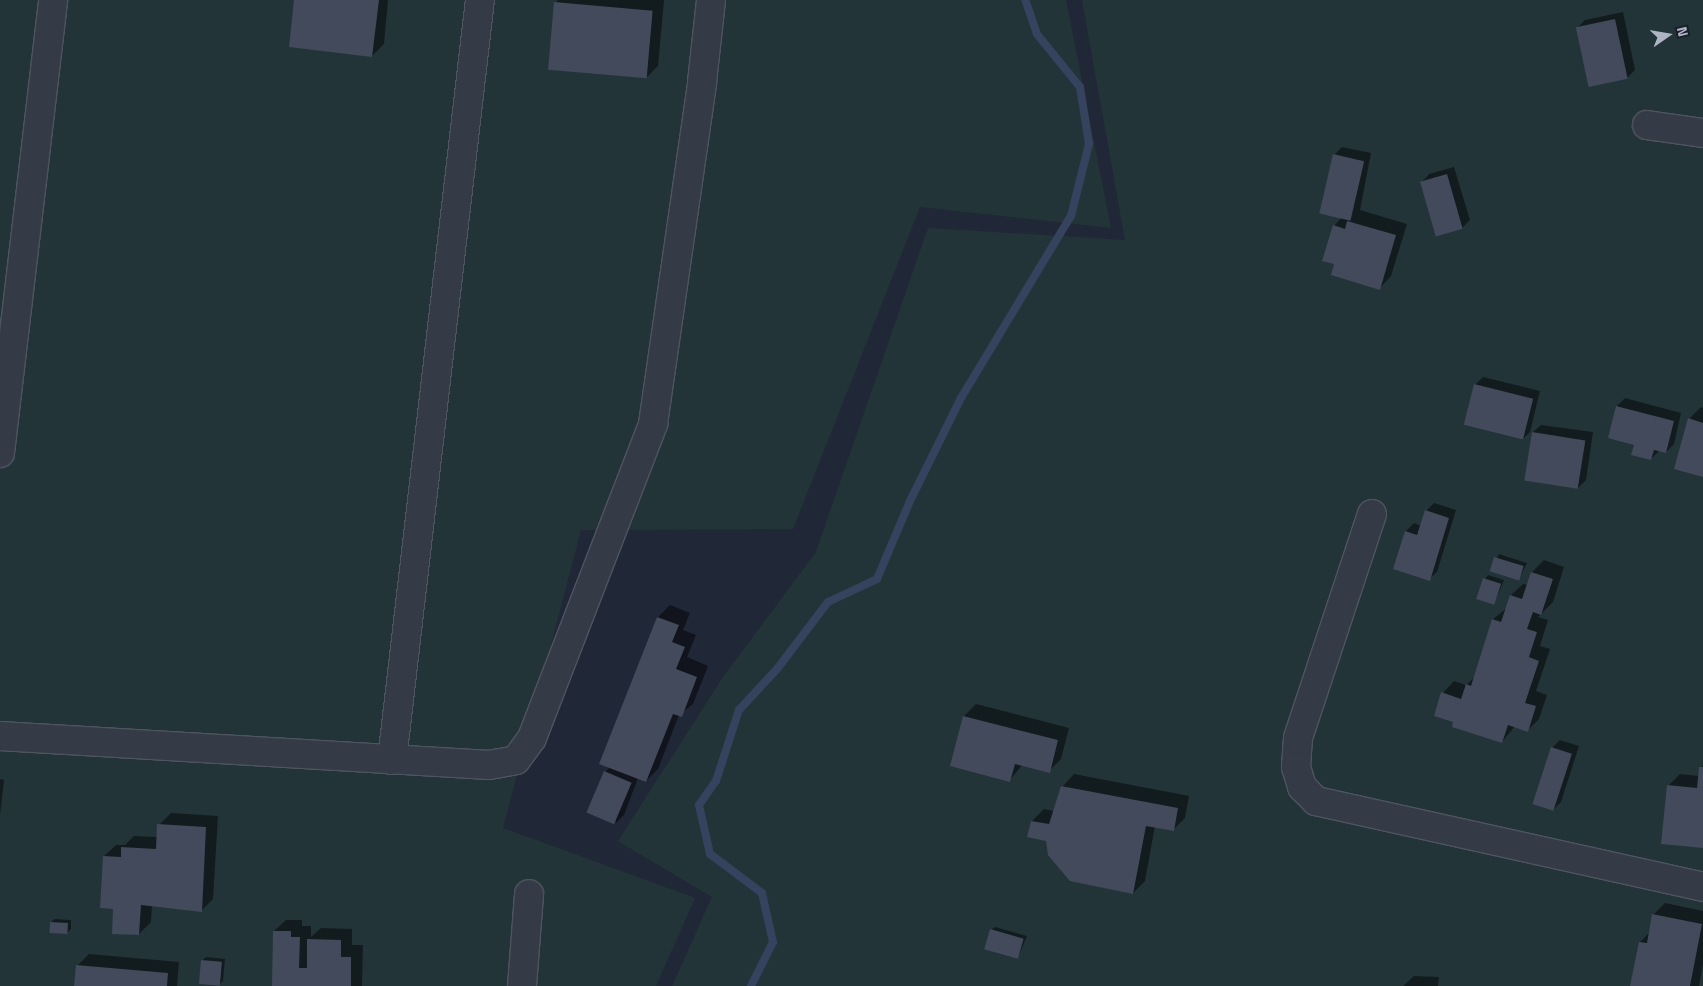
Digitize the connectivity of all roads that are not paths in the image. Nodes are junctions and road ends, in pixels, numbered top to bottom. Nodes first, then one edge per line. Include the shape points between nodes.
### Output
1 (53, 0) edge
2 (480, 0) edge
3 (711, 0) edge
4 (1647, 125) dead end
5 (1703, 133) edge
6 (0, 453) edge
7 (1372, 514) dead end
8 (0, 736) edge
9 (392, 760) junction
10 (1703, 887) edge
11 (529, 894) dead end
12 (522, 986) edge

1 - 6 street
2 - 9 street
3 - 9 street via 653,424 532,738 516,760 489,765
4 - 5 street
7 - 10 street via 1298,738 1296,767 1302,787 1316,801
8 - 9 street
11 - 12 street

